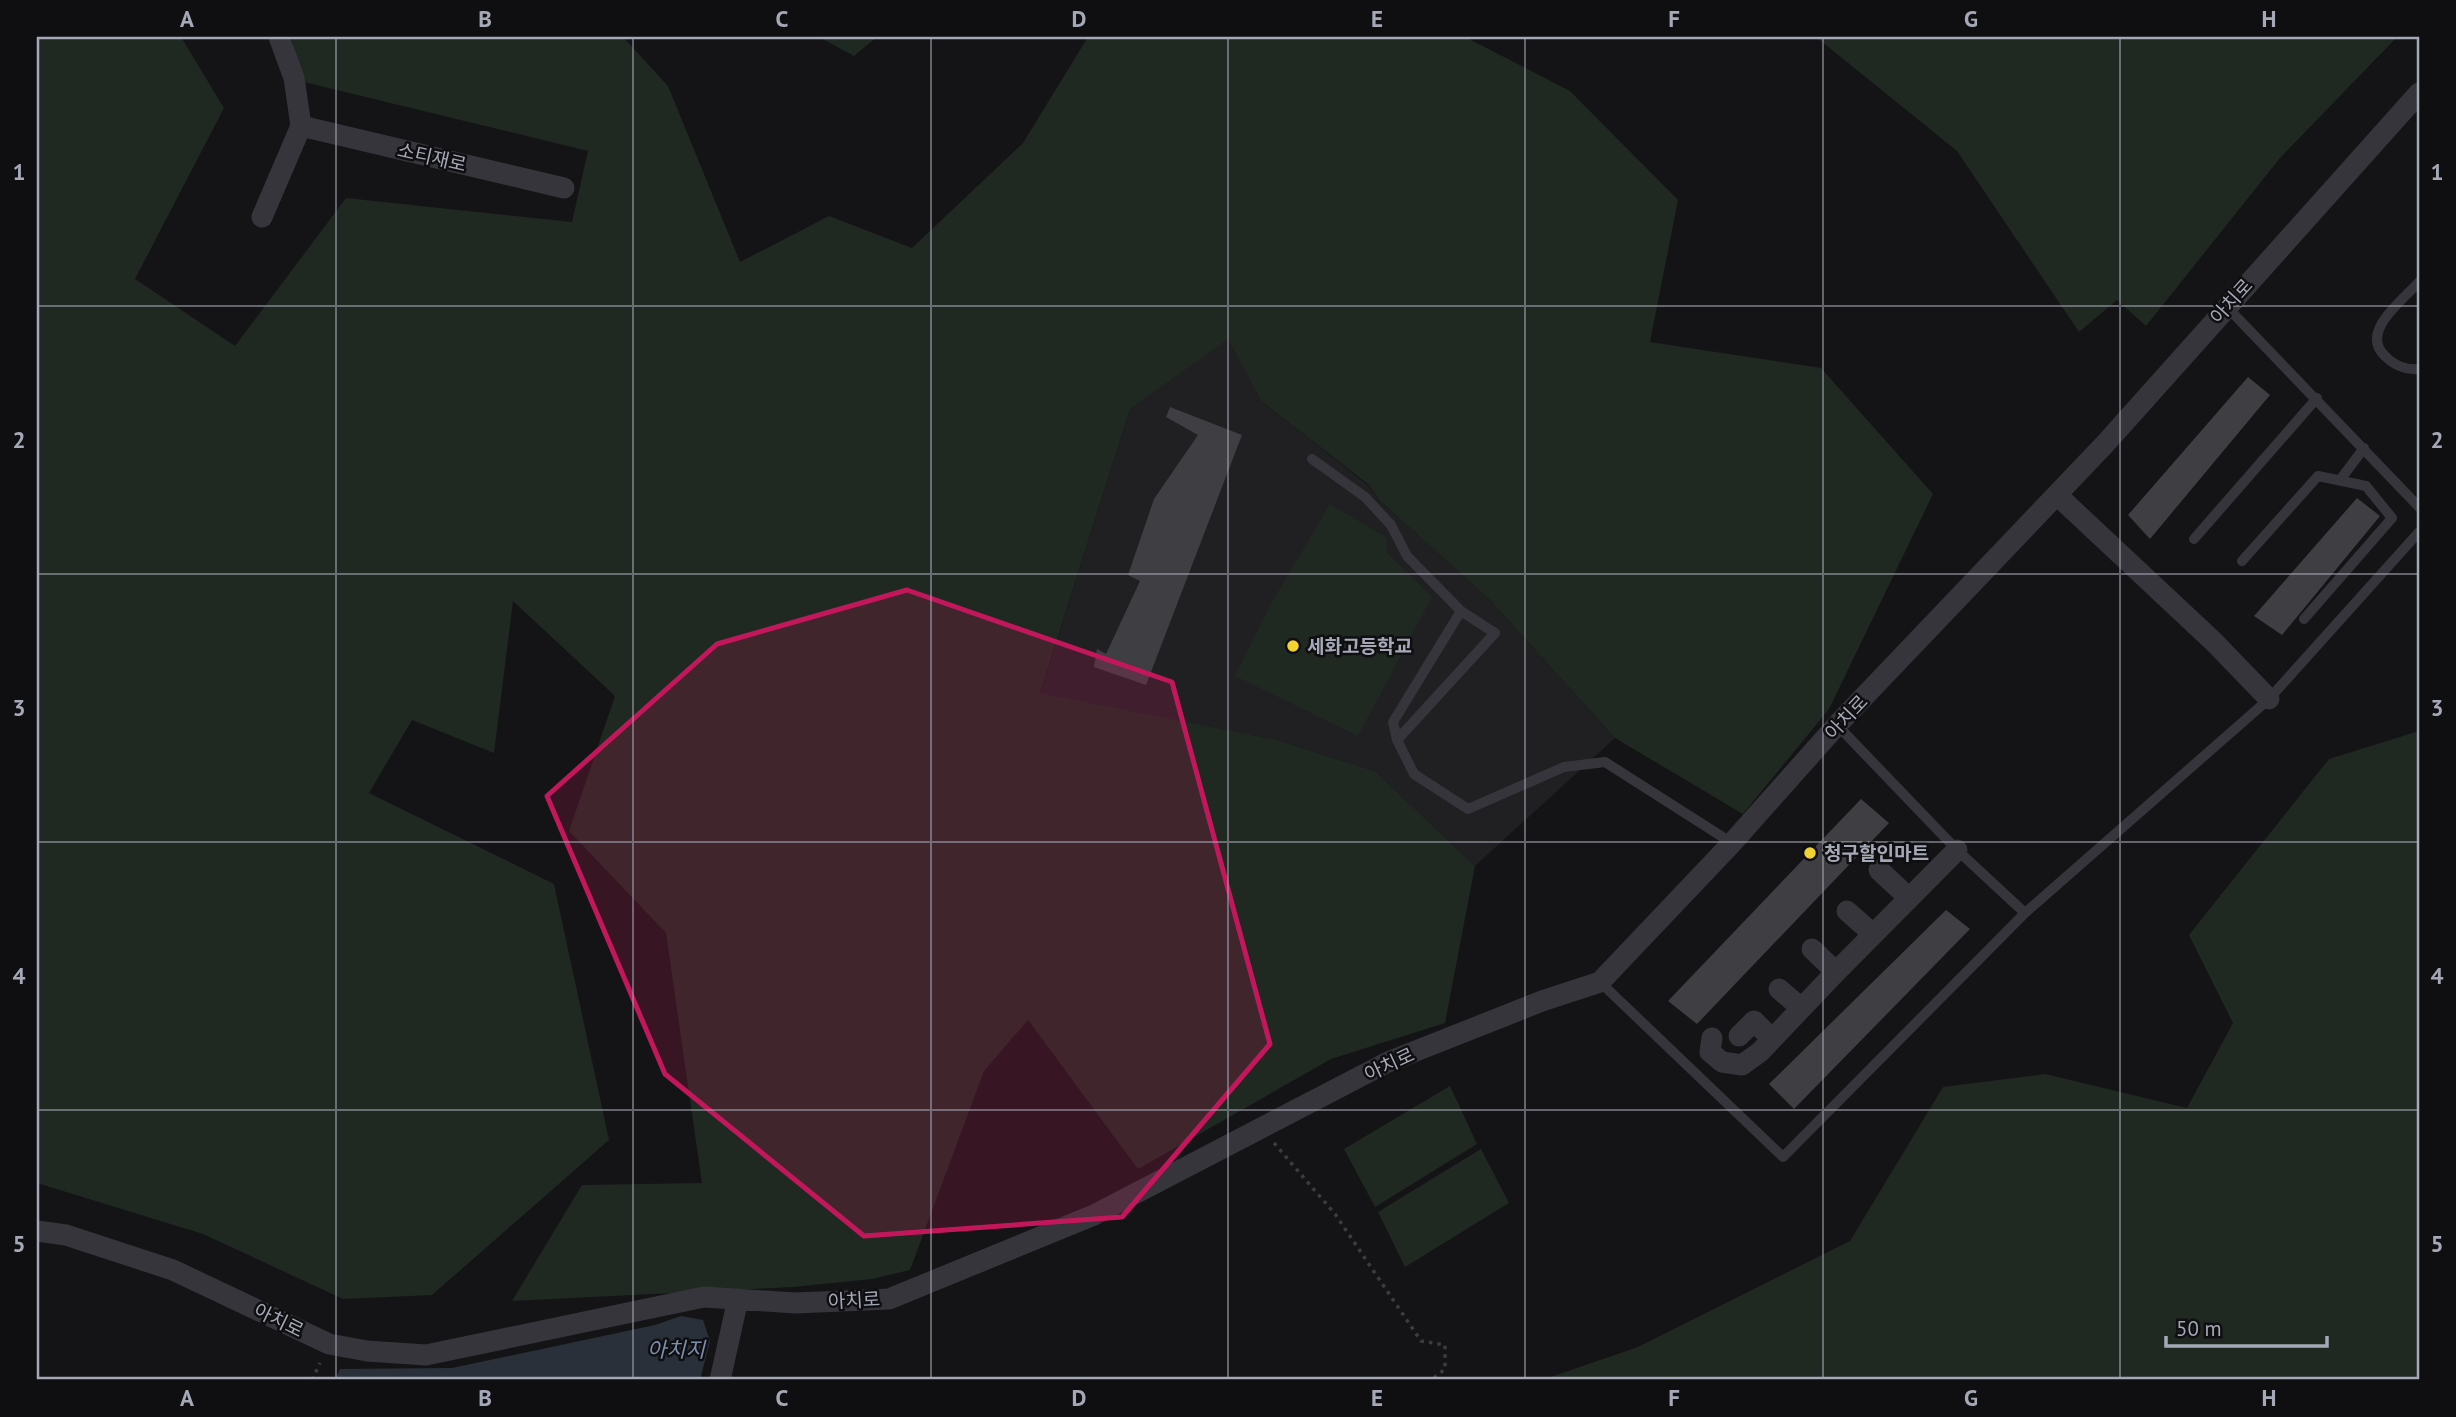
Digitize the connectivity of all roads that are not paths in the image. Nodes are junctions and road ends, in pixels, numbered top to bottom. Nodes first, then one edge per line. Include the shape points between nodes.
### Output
1 (279, 37) edge
2 (2419, 93) edge
3 (301, 126) junction
4 (564, 188) dead end
5 (261, 217) dead end
6 (2419, 282) edge
7 (2226, 306) junction
8 (2419, 369) edge
9 (2317, 398) junction
10 (2364, 448) junction
11 (1312, 458) dead end
12 (2340, 480) junction
13 (2057, 495) junction
14 (2419, 507) edge
15 (2419, 532) edge
16 (2193, 539) dead end
17 (2242, 561) dead end
18 (1461, 611) junction
19 (2304, 619) dead end
20 (2269, 699) junction
21 (1837, 725) junction
22 (1397, 740) junction
23 (1732, 843) junction
24 (1957, 850) junction
25 (1879, 870) dead end
26 (1909, 898) junction
27 (1847, 911) dead end
28 (2025, 913) junction
29 (1873, 934) junction
30 (1812, 949) dead end
31 (1836, 972) junction
32 (1600, 982) junction
33 (1779, 989) dead end
34 (1800, 1007) junction
35 (1739, 1036) dead end
36 (1712, 1038) dead end
37 (1772, 1039) junction
38 (37, 1231) edge
39 (738, 1299) junction
40 (720, 1380) edge

1 - 3 street via 294,78
2 - 7 street, 아치로
3 - 4 street, 소티재로
3 - 5 street
6 - 8 lane via 2379,326 2375,340 2391,362 2404,369
7 - 9 lane
7 - 13 street, 아치로
9 - 10 lane
9 - 16 lane
10 - 12 lane
10 - 14 lane
11 - 18 lane via 1365,497 1391,525 1407,556
12 - 17 lane via 2318,475
12 - 19 lane via 2366,485 2392,518
13 - 20 street
13 - 21 street, 아치로
15 - 20 lane
18 - 22 lane via 1393,722
18 - 22 lane via 1495,633
20 - 28 lane
21 - 23 street, 아치로
21 - 24 lane
22 - 23 lane via 1414,774 1468,809 1564,767 1605,762
23 - 32 street, 아치로
24 - 26 street
24 - 28 lane
25 - 26 street
26 - 29 street
27 - 29 street
28 - 32 lane via 1783,1157
29 - 31 street
30 - 31 street
31 - 34 street
32 - 39 street, 아치로 via 1388,1062 1094,1215 889,1299 795,1303
33 - 34 street
34 - 37 street
35 - 37 street via 1754,1021
36 - 37 street via 1710,1052 1722,1062 1742,1065
38 - 39 street, 아치로 via 66,1235 173,1270 329,1344 367,1351 426,1355 704,1297
39 - 40 street

